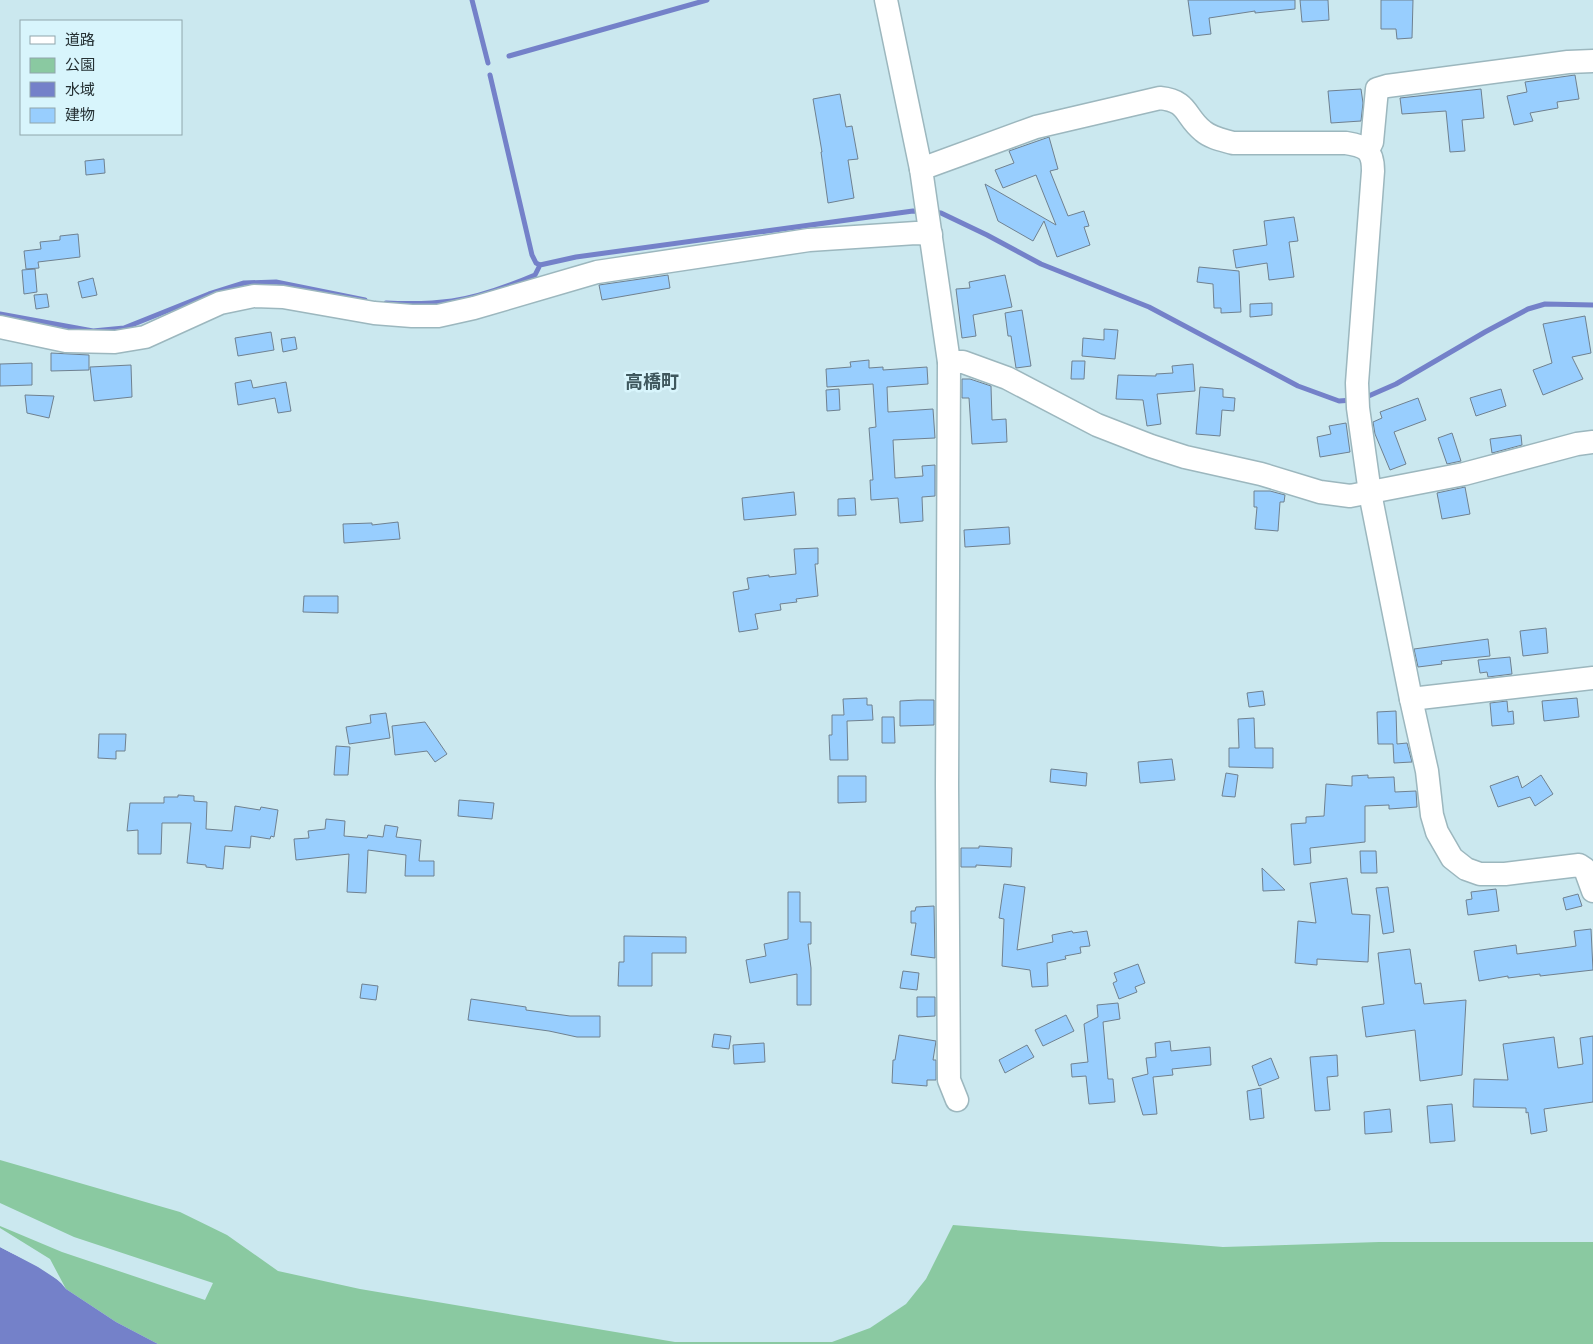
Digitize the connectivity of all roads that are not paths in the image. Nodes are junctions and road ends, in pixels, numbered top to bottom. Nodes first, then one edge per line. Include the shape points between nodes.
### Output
1 (886, 0) edge
2 (1593, 61) edge
3 (1368, 150) junction
4 (921, 169) junction
5 (929, 228) junction
6 (0, 327) edge
7 (949, 362) junction
8 (1593, 442) edge
9 (1370, 494) junction
10 (1593, 678) edge
11 (1411, 699) junction
12 (1593, 891) edge
13 (957, 1100) dead end

1 - 4 street
2 - 3 street via 1377,88 1372,142
3 - 4 street via 1346,143 1233,143 1202,131 1180,104 1160,98 1036,127
3 - 9 street via 1373,160 1373,171 1357,383
4 - 5 street
5 - 6 street via 916,233 809,240 597,272 438,316 374,313 283,296 254,296 220,302 145,337 115,342 66,341
5 - 7 street
7 - 9 street via 963,362 998,375 1097,425 1185,457 1261,474 1320,492 1350,496
7 - 13 street via 949,1080
8 - 9 street
9 - 11 street
10 - 11 street
11 - 12 street via 1427,771 1432,815 1437,832 1452,858 1480,874 1579,865 1585,870

